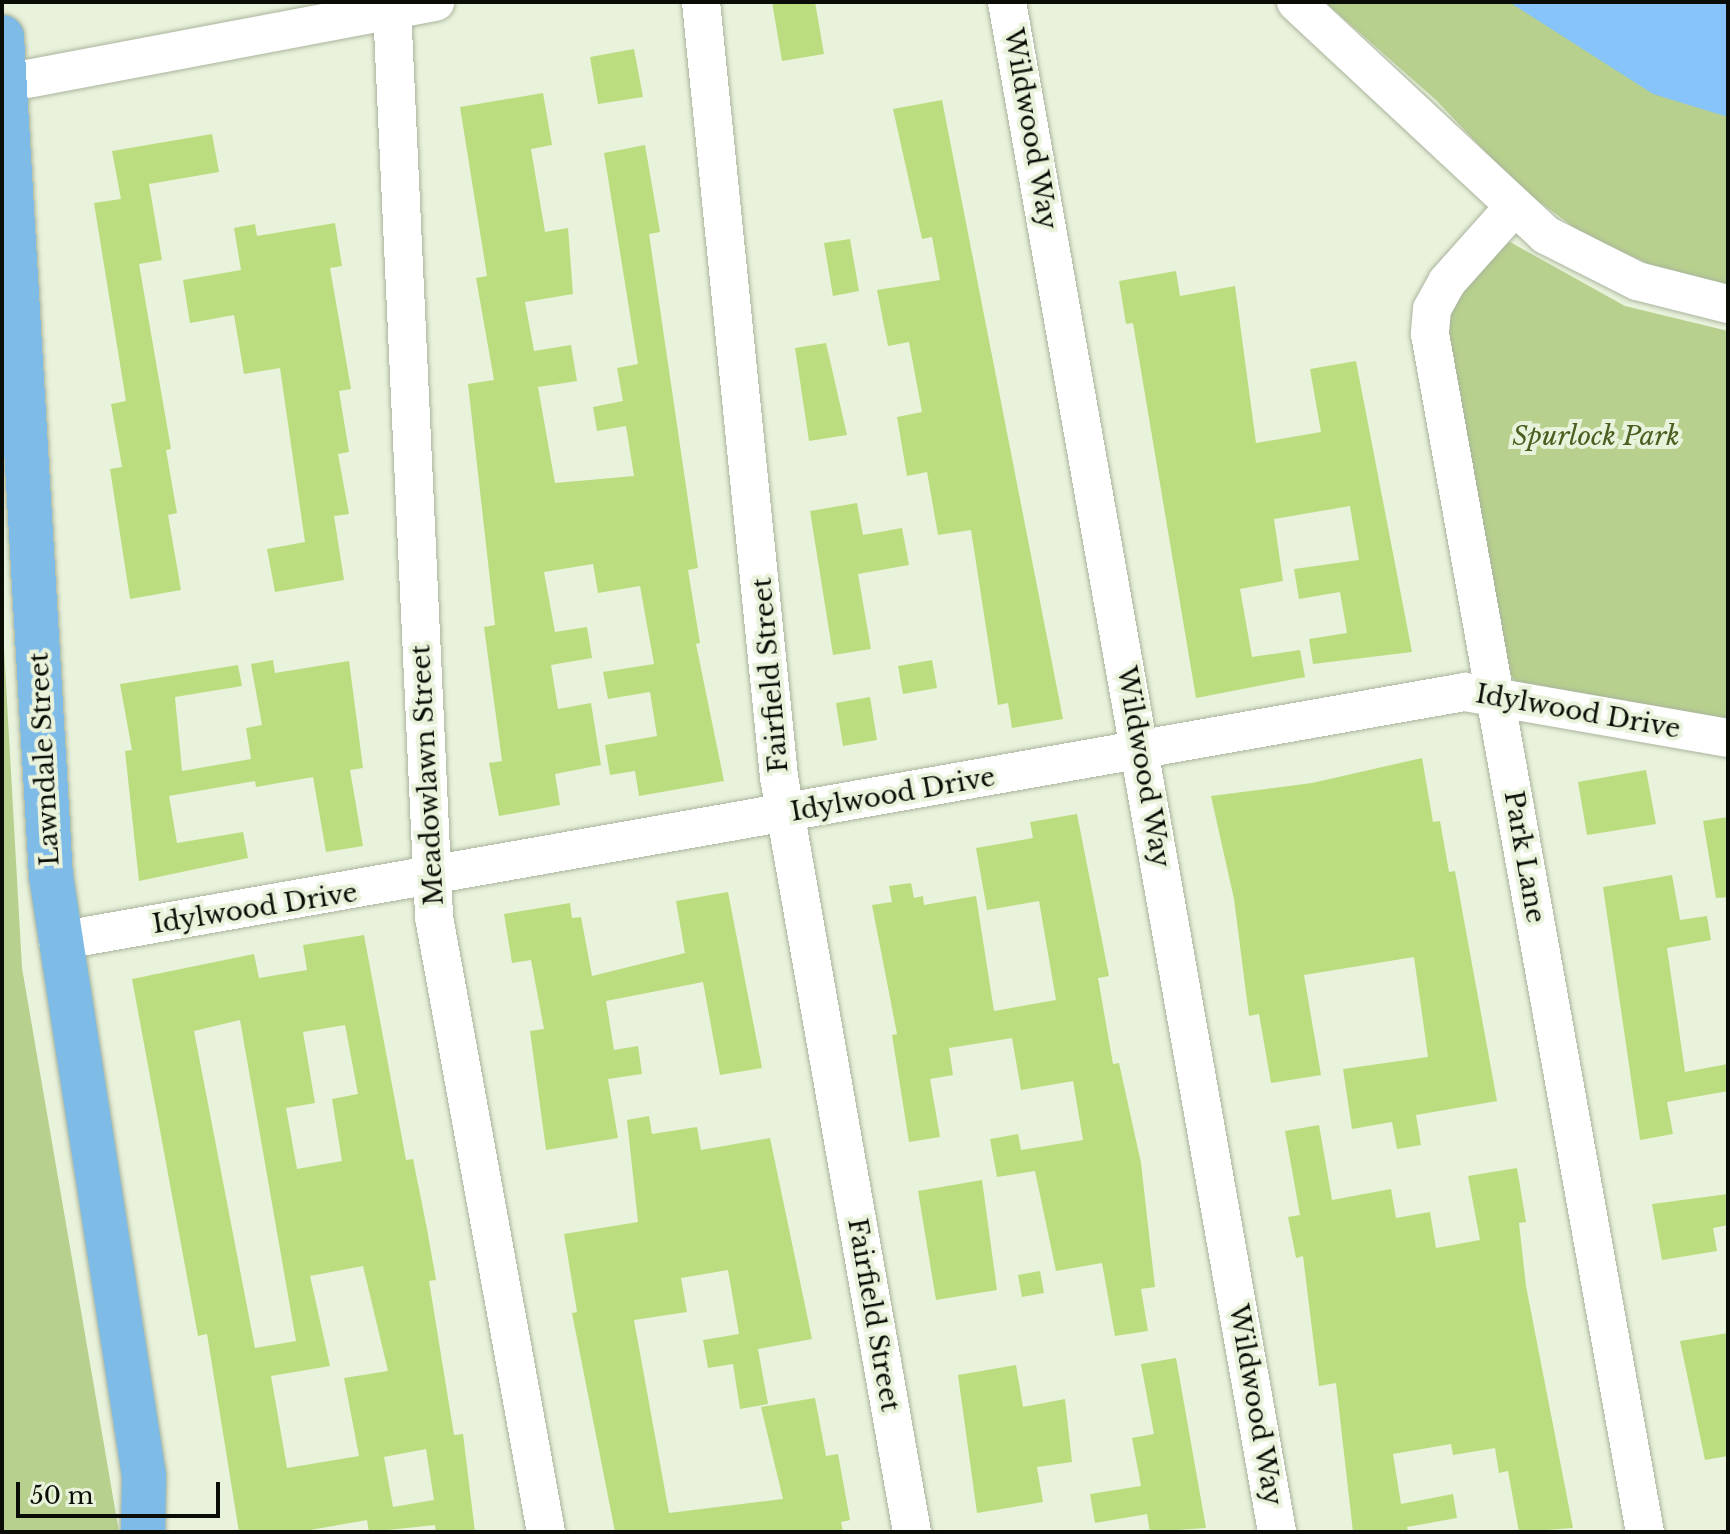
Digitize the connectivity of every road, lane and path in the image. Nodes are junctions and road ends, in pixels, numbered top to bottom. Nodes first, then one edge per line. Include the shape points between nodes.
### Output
1 (435, 2) edge
2 (701, 2) edge
3 (1007, 2) edge
4 (1296, 2) edge
5 (392, 8) junction
6 (2, 37) edge
7 (6, 83) junction
8 (1512, 209) junction
9 (1728, 304) edge
10 (1496, 696) junction
11 (1728, 738) edge
12 (1140, 752) junction
13 (785, 814) junction
14 (432, 879) junction
15 (58, 941) junction
16 (144, 1476) junction
17 (143, 1532) edge
18 (167, 1532) edge
19 (546, 1532) edge
20 (912, 1532) edge
21 (1277, 1532) edge
22 (1645, 1532) edge

1 - 5 street
2 - 13 street, Fairfield Street
3 - 12 street, Wildwood Way
4 - 8 street
5 - 7 street
5 - 14 street, Meadowlawn Street
6 - 7 main road, Lawndale Street
7 - 15 main road, Lawndale Street
8 - 9 street via 1603,267
8 - 10 street, Park Lane via 1447,282 1432,309 1430,334
10 - 11 street, Idylwood Drive
10 - 12 street, Idylwood Drive via 1465,692
10 - 22 street, Park Lane
12 - 13 street, Idylwood Drive
12 - 21 street, Wildwood Way
13 - 14 street, Idylwood Drive
13 - 20 street, Fairfield Street
14 - 15 street, Idylwood Drive
14 - 19 street, Meadowlawn Street
15 - 16 main road, Lawndale Street
16 - 17 main road, Lawndale Street
16 - 18 main road, Lawndale Street

